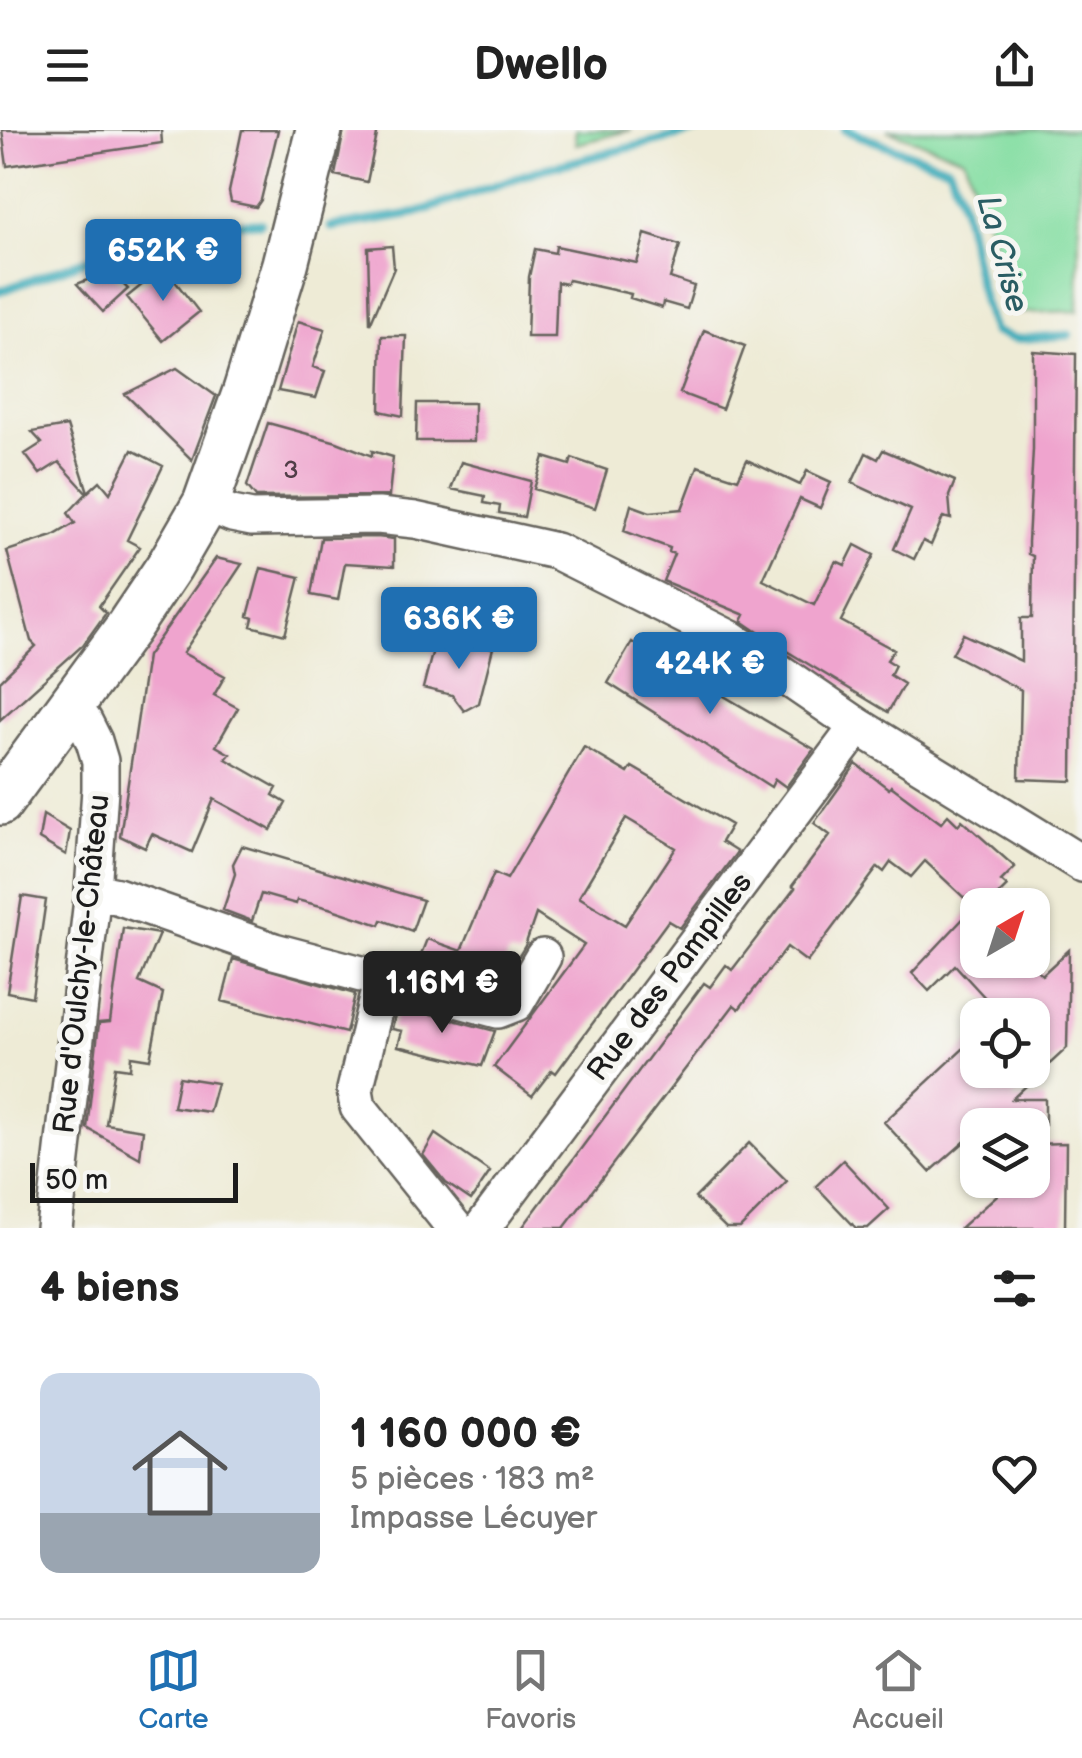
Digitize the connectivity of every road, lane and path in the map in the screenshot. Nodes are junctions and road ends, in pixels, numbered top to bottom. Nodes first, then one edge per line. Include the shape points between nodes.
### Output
1 (319, 130) edge
2 (206, 503) junction
3 (70, 710) junction
4 (858, 726) junction
5 (0, 802) edge
6 (1082, 864) edge
7 (93, 891) junction
8 (544, 957) dead end
9 (382, 978) junction
10 (54, 1228) edge
11 (455, 1228) edge
12 (482, 1228) edge

1 - 2 main road via 285,264
2 - 3 main road
2 - 4 street via 252,518 414,520 556,552 731,639
3 - 5 main road
3 - 7 street, Rue d'Oulchy-le-Château via 84,721 100,761
4 - 6 street
4 - 12 street, Rue des Pampilles
7 - 9 street via 274,951
7 - 10 street, Rue d'Oulchy-le-Château
8 - 9 street via 516,1003 498,1010
9 - 11 street via 355,1090 358,1107

